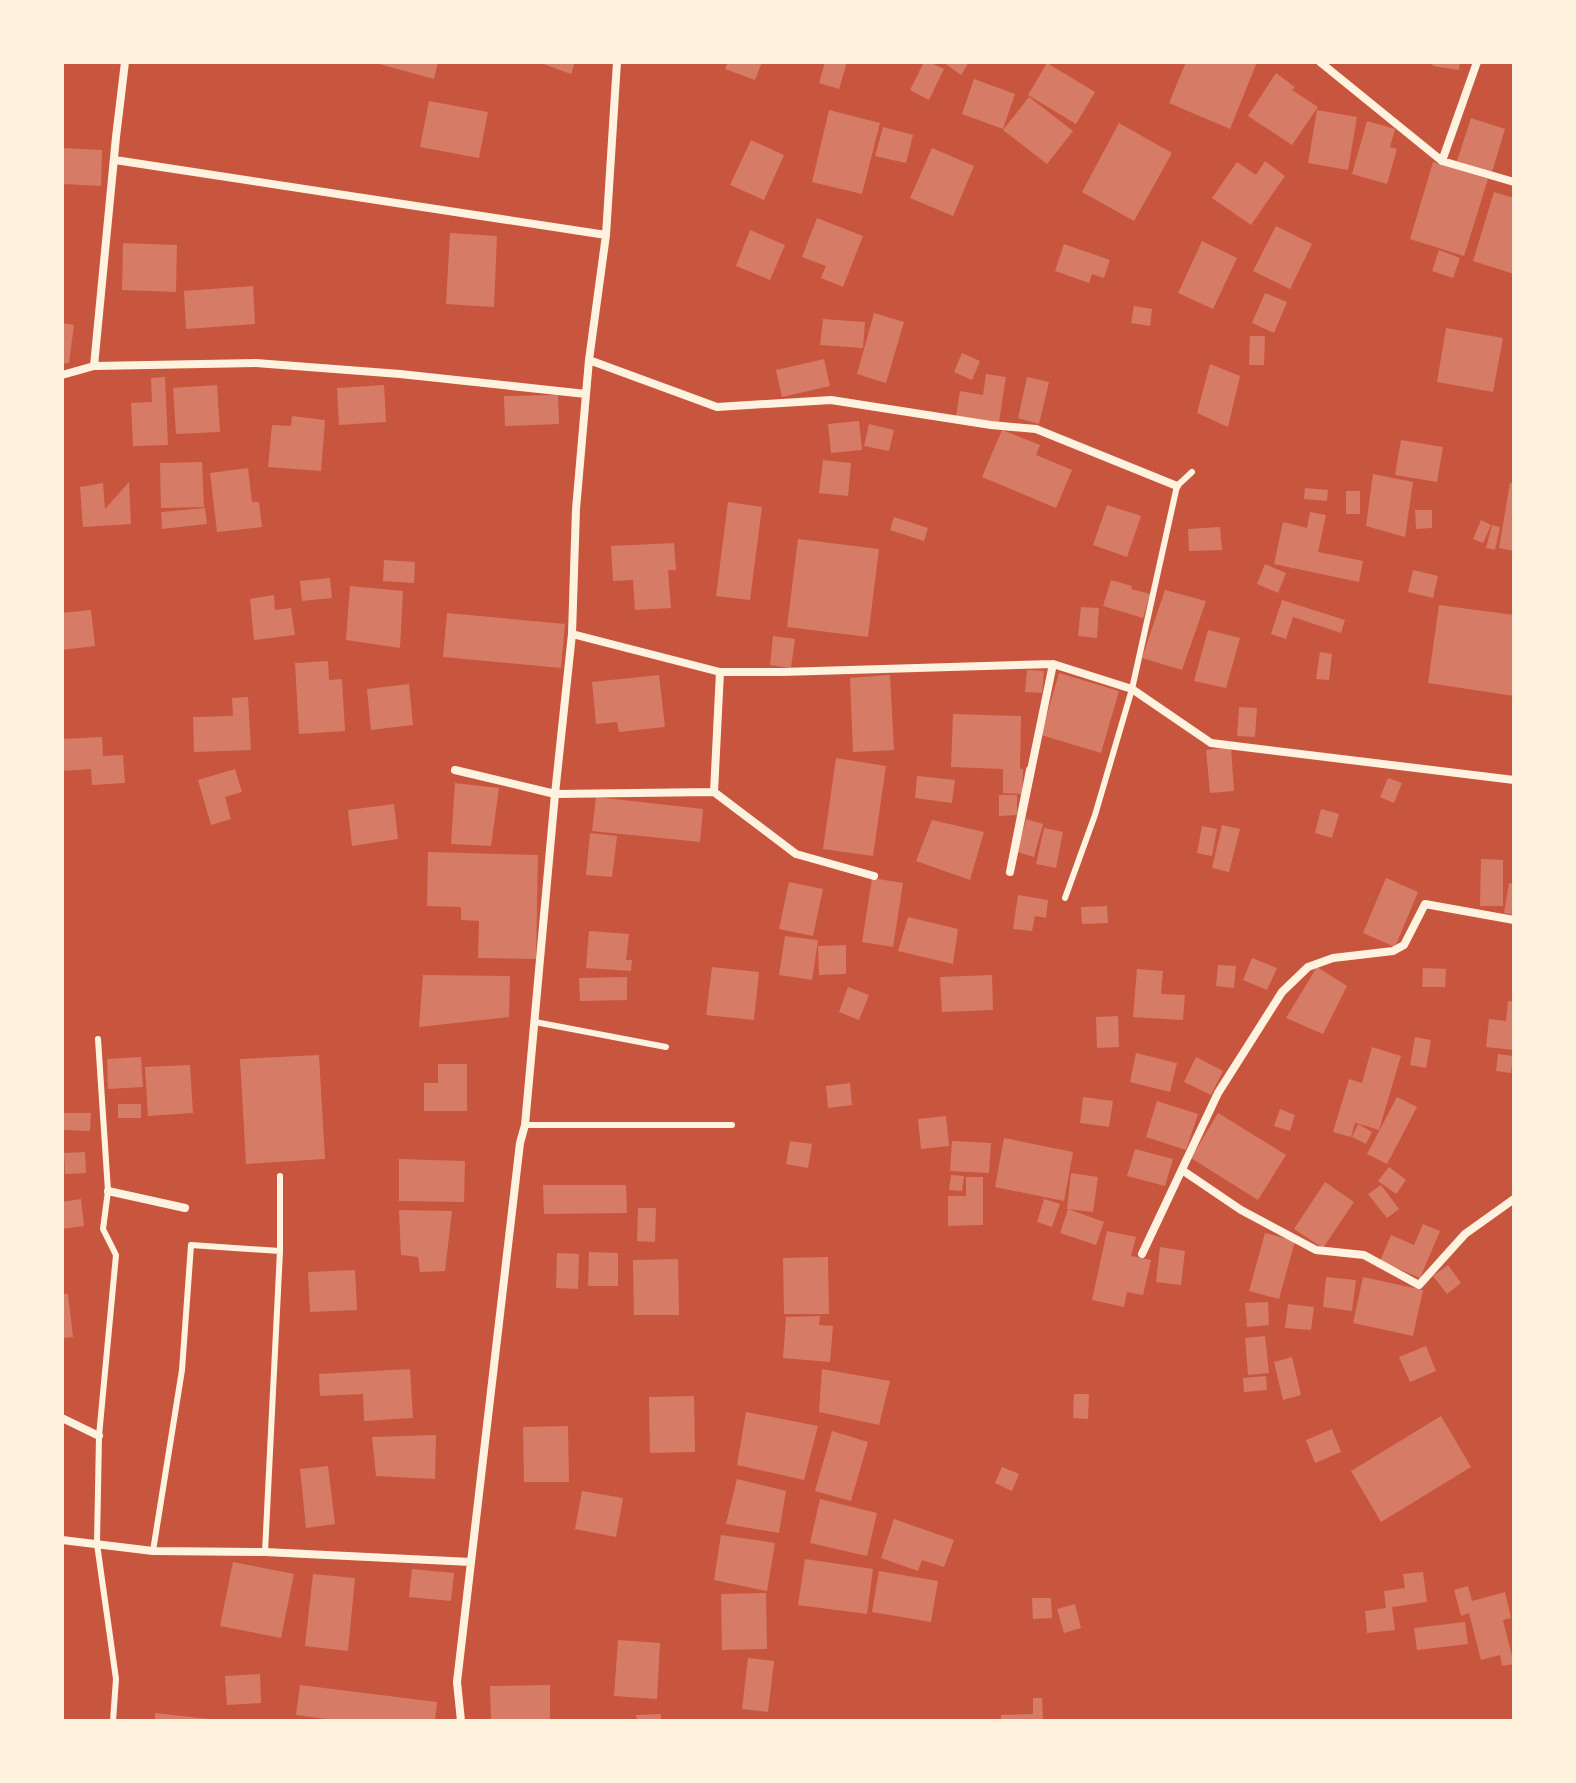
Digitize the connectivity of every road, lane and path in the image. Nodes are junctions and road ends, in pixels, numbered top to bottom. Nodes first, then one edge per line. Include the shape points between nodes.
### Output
1 (125, 62) edge
2 (617, 62) edge
3 (1320, 62) edge
4 (1477, 62) edge
5 (115, 160) junction
6 (1442, 161) junction
7 (1514, 182) edge
8 (606, 235) junction
9 (589, 360) junction
10 (94, 366) junction
11 (62, 375) edge
12 (586, 394) junction
13 (1192, 472) dead end
14 (1177, 486) junction
15 (572, 634) junction
16 (1053, 664) junction
17 (720, 672) junction
18 (1132, 689) junction
19 (455, 770) dead end
20 (1030, 770) dead end
21 (1514, 780) edge
22 (714, 792) junction
23 (555, 794) junction
24 (874, 876) dead end
25 (1065, 898) dead end
26 (1514, 920) edge
27 (535, 1022) junction
28 (98, 1039) dead end
29 (666, 1047) dead end
30 (525, 1125) junction
31 (732, 1125) dead end
32 (1182, 1170) junction
33 (280, 1176) dead end
34 (108, 1191) junction
35 (1514, 1199) edge
36 (185, 1208) dead end
37 (280, 1251) junction
38 (1142, 1254) dead end
39 (62, 1418) edge
40 (99, 1436) junction
41 (62, 1540) edge
42 (97, 1544) junction
43 (153, 1551) junction
44 (265, 1552) junction
45 (471, 1562) junction
46 (113, 1721) edge
47 (461, 1721) edge

1 - 5 street
2 - 8 street
3 - 6 street
4 - 6 street
5 - 8 street
5 - 10 street
6 - 7 street
8 - 9 street
9 - 12 street
9 - 14 street via 717,407 831,400 1036,429
10 - 11 street
10 - 12 street via 256,363
12 - 15 street
13 - 14 lane
14 - 18 lane
15 - 17 street
15 - 23 street
16 - 17 street
16 - 18 street
16 - 20 street via 1010,872
17 - 22 street
18 - 21 street via 1211,743
18 - 25 lane
19 - 23 street
22 - 23 street
22 - 24 street via 796,854
23 - 27 street
26 - 32 street via 1425,904 1404,945 1393,951 1333,958 1308,967 1282,992 1218,1093
27 - 29 lane
27 - 30 street
28 - 34 lane
30 - 31 lane
30 - 45 street
32 - 35 street via 1241,1210 1316,1250 1364,1255 1419,1285 1465,1234
32 - 38 street
33 - 37 lane
34 - 36 street
34 - 40 lane via 103,1229 116,1255
37 - 43 lane via 191,1245 182,1370
37 - 44 lane
39 - 40 street
40 - 42 lane
41 - 42 street
42 - 43 street
42 - 46 lane via 116,1679
43 - 44 street
44 - 45 street
45 - 47 street via 457,1682

